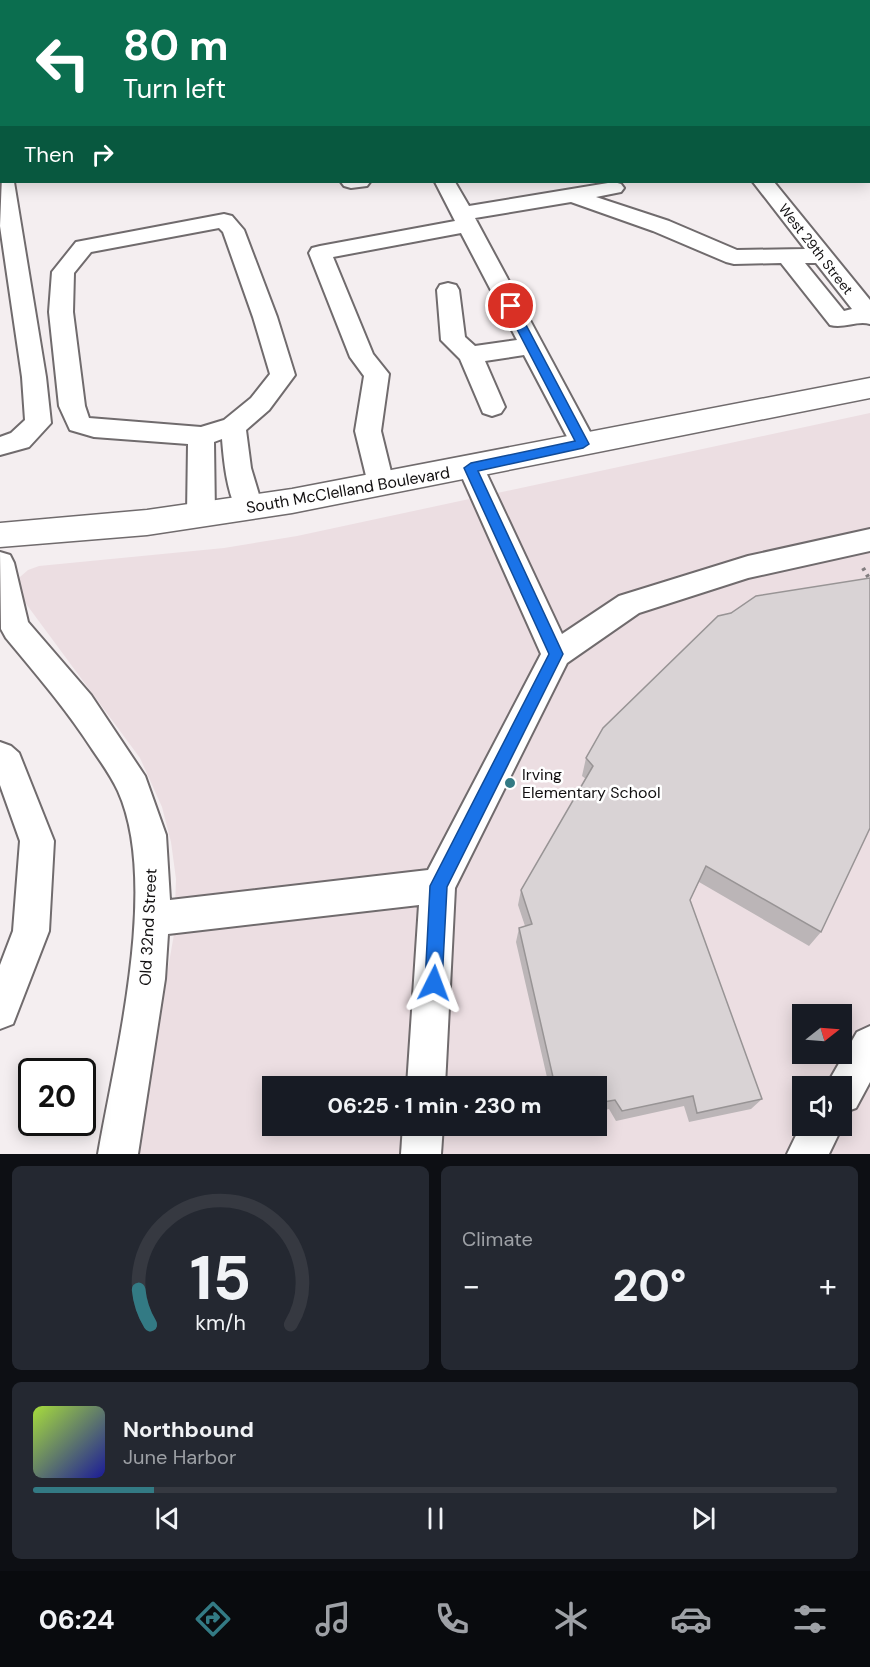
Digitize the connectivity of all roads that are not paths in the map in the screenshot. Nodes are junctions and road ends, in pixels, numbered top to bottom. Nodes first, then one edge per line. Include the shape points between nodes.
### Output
1 (446, 183) edge
2 (764, 183) edge
3 (614, 188) dead end
4 (574, 195) junction
5 (4, 196) edge
6 (465, 220) junction
7 (787, 256) junction
8 (822, 256) junction
9 (448, 290) dead end
10 (869, 315) edge
11 (532, 346) junction
12 (470, 355) junction
13 (870, 388) edge
14 (492, 407) dead end
15 (233, 427) junction
16 (201, 436) junction
17 (583, 444) junction
18 (0, 446) edge
19 (471, 468) junction
20 (381, 484) junction
21 (249, 508) junction
22 (201, 515) junction
23 (0, 535) edge
24 (865, 551) edge
25 (0, 563) edge
26 (556, 654) junction
27 (0, 756) edge
28 (438, 886) junction
29 (152, 919) junction
30 (0, 1011) edge
31 (870, 1045) edge
32 (427, 1076) edge
33 (852, 1076) edge
34 (422, 1136) edge
35 (818, 1136) edge
36 (114, 1149) edge
37 (421, 1154) edge
38 (807, 1154) edge

1 - 6 street
2 - 8 street, West 29th Street
3 - 4 street
4 - 6 street
4 - 7 street via 734,257
5 - 18 street via 38,423 20,440
6 - 11 street
6 - 20 street via 320,253 362,357 377,374 368,431
7 - 8 street
7 - 10 street via 838,320
8 - 10 street, West 29th Street
9 - 12 street via 453,340
11 - 12 street
11 - 17 street
12 - 14 street
13 - 17 main road, South McClelland Boulevard
15 - 16 street
15 - 16 street via 260,404 283,375 233,230 224,221 84,247 63,272 61,312 72,406 79,424
15 - 21 street via 238,468
16 - 22 street
17 - 19 main road, South McClelland Boulevard
19 - 20 main road, South McClelland Boulevard
19 - 26 street
20 - 21 main road, South McClelland Boulevard
21 - 22 main road, South McClelland Boulevard
22 - 23 main road, South McClelland Boulevard via 104,528
24 - 26 street via 748,567 629,604
25 - 29 street, Old 32nd Street via 16,629 80,705 133,787 152,852
26 - 28 street
27 - 30 street via 8,764 37,841 32,931
28 - 29 street
28 - 32 street
29 - 36 street, Old 32nd Street via 147,979
31 - 33 street
34 - 37 street
35 - 38 street

